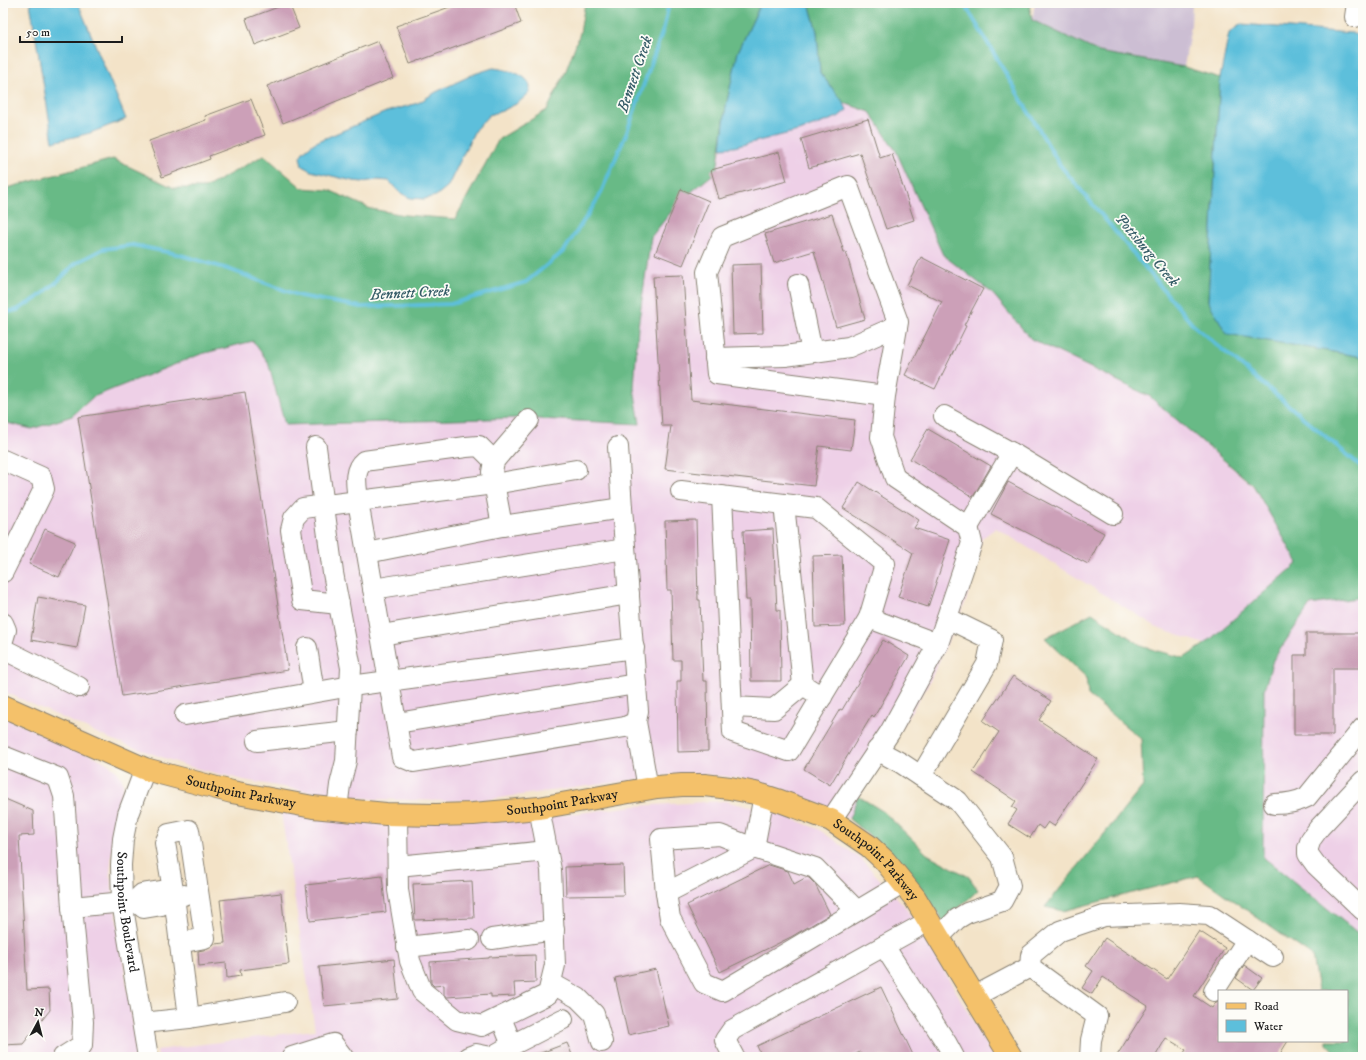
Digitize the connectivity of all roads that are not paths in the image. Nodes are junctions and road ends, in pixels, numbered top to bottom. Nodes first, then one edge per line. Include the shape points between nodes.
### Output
1 (798, 284) dead end
2 (897, 326) junction
3 (812, 352) junction
4 (715, 358) junction
5 (885, 396) junction
6 (944, 416) dead end
7 (528, 420) dead end
8 (316, 447) dead end
9 (618, 447) dead end
10 (1012, 453) junction
11 (3, 460) edge
12 (494, 461) junction
13 (576, 470) dead end
14 (494, 484) junction
15 (681, 491) dead end
16 (722, 496) junction
17 (358, 501) junction
18 (784, 504) junction
19 (324, 506) junction
20 (622, 508) junction
21 (1112, 514) dead end
22 (502, 526) junction
23 (968, 527) junction
24 (625, 549) junction
25 (367, 553) junction
26 (3, 572) edge
27 (373, 589) junction
28 (629, 594) junction
29 (339, 604) junction
30 (870, 618) junction
31 (947, 618) junction
32 (3, 623) edge
33 (381, 635) junction
34 (3, 640) edge
35 (938, 644) junction
36 (308, 648) dead end
37 (634, 648) junction
38 (3, 649) edge
39 (390, 680) junction
40 (636, 684) junction
41 (803, 685) junction
42 (351, 686) junction
43 (79, 687) dead end
44 (314, 692) junction
45 (822, 697) junction
46 (3, 706) edge
47 (732, 707) junction
48 (185, 715) dead end
49 (636, 722) junction
50 (397, 723) junction
51 (1363, 728) edge
52 (348, 731) junction
53 (257, 741) dead end
54 (877, 750) junction
55 (3, 756) edge
56 (145, 769) junction
57 (921, 776) junction
58 (1362, 784) edge
59 (648, 788) junction
60 (764, 795) junction
61 (1274, 804) dead end
62 (540, 808) junction
63 (337, 810) junction
64 (397, 815) junction
65 (831, 820) junction
66 (754, 848) junction
67 (548, 851) junction
68 (398, 866) junction
69 (904, 883) junction
70 (199, 893) junction
71 (666, 893) junction
72 (170, 897) junction
73 (128, 902) junction
74 (72, 907) junction
75 (1363, 910) edge
76 (857, 911) junction
77 (934, 929) junction
78 (554, 930) junction
79 (492, 939) dead end
80 (469, 940) dead end
81 (1247, 940) junction
82 (179, 943) junction
83 (884, 946) junction
84 (407, 947) junction
85 (1273, 957) dead end
86 (1030, 966) junction
87 (551, 983) junction
88 (1214, 991) dead end
89 (975, 996) junction
90 (285, 1002) dead end
91 (189, 1018) junction
92 (500, 1018) junction
93 (563, 1019) dead end
94 (143, 1023) junction
95 (602, 1042) dead end
96 (512, 1045) junction
97 (338, 1050) edge
98 (63, 1057) edge
99 (148, 1057) edge
100 (292, 1057) edge
101 (468, 1057) edge
102 (734, 1057) edge
103 (954, 1057) edge
104 (1011, 1057) edge
105 (1090, 1057) edge

1 - 3 street
2 - 3 street via 849,347
2 - 4 street via 898,322 848,186 722,237 707,272
2 - 5 street
3 - 4 street via 785,356
4 - 5 street via 717,374
5 - 23 street via 881,437 895,478
6 - 10 street
7 - 12 street
8 - 19 street
9 - 20 street
10 - 21 street
10 - 23 street
11 - 26 street via 41,477 44,489
12 - 14 street
12 - 17 street via 479,446 364,461 356,471
13 - 14 street
14 - 17 street
14 - 22 street
15 - 16 street
16 - 18 street
16 - 47 street
17 - 19 street
17 - 25 street
18 - 30 street via 816,508 885,564
18 - 41 street
19 - 29 street
19 - 29 street via 304,508 294,518 291,530 302,600
20 - 22 street
20 - 24 street
22 - 25 street
23 - 31 street via 972,543
24 - 27 street
24 - 28 street
25 - 27 street
27 - 33 street
28 - 33 street
28 - 37 street
29 - 42 street via 351,668
30 - 35 street
30 - 45 street
31 - 35 street
31 - 57 street via 992,640 988,664
32 - 34 street via 6,630
33 - 39 street
35 - 54 street via 890,732
36 - 44 street
37 - 39 street
37 - 40 street
38 - 43 street
39 - 42 street
39 - 50 street
40 - 49 street
40 - 50 street
41 - 45 street
41 - 47 street via 774,709
42 - 44 street
42 - 52 street
44 - 48 street
45 - 47 street via 789,750 733,732
46 - 56 main road, Southpoint Parkway
49 - 50 street via 625,727 414,762 402,757
49 - 59 street
51 - 61 street via 1307,797 1297,802
52 - 53 street
52 - 63 street via 346,761
54 - 57 street via 902,762
54 - 65 street
55 - 74 street via 58,778 64,796
56 - 63 main road, Southpoint Parkway via 232,792
56 - 73 street, Southpoint Boulevard via 132,802 123,839 121,865
57 - 77 street via 958,801 1002,856 1010,886 1002,901 967,913
58 - 75 street via 1319,828 1311,839 1308,854 1316,865
59 - 60 main road, Southpoint Parkway via 704,785
59 - 62 main road, Southpoint Parkway
60 - 65 main road, Southpoint Parkway
60 - 66 street
62 - 64 main road, Southpoint Parkway
62 - 67 street
63 - 64 main road, Southpoint Parkway
64 - 68 street
65 - 69 main road, Southpoint Parkway via 869,846
66 - 71 street
66 - 71 street via 720,835 661,839
66 - 76 street via 815,868
67 - 68 street
67 - 78 street
68 - 84 street via 398,890
69 - 76 street
69 - 77 main road, Southpoint Parkway
70 - 72 street
70 - 72 street via 189,830 169,834 165,843
70 - 82 street via 205,938
71 - 76 street via 670,918 704,983 723,992
72 - 73 street via 162,905 144,908
72 - 82 street
73 - 74 street
73 - 94 street, Southpoint Boulevard
74 - 98 street via 83,1022 82,1045
77 - 83 street
77 - 89 main road, Southpoint Parkway
78 - 79 street
78 - 87 street via 555,965
80 - 84 street
81 - 85 street
81 - 86 street via 1209,915 1179,913 1104,916 1060,931 1031,955
81 - 88 street
82 - 91 street
83 - 102 street via 732,1030 725,1040
83 - 103 street
84 - 92 street via 410,962 422,991 457,1020 482,1026
86 - 89 street
86 - 105 street via 1097,1016
87 - 92 street via 548,994
87 - 95 street via 578,998 594,1014
89 - 104 main road, Southpoint Parkway
90 - 91 street
91 - 94 street
92 - 96 street
93 - 96 street
94 - 99 street, Southpoint Boulevard
96 - 101 street via 490,1057 476,1054
97 - 100 street

